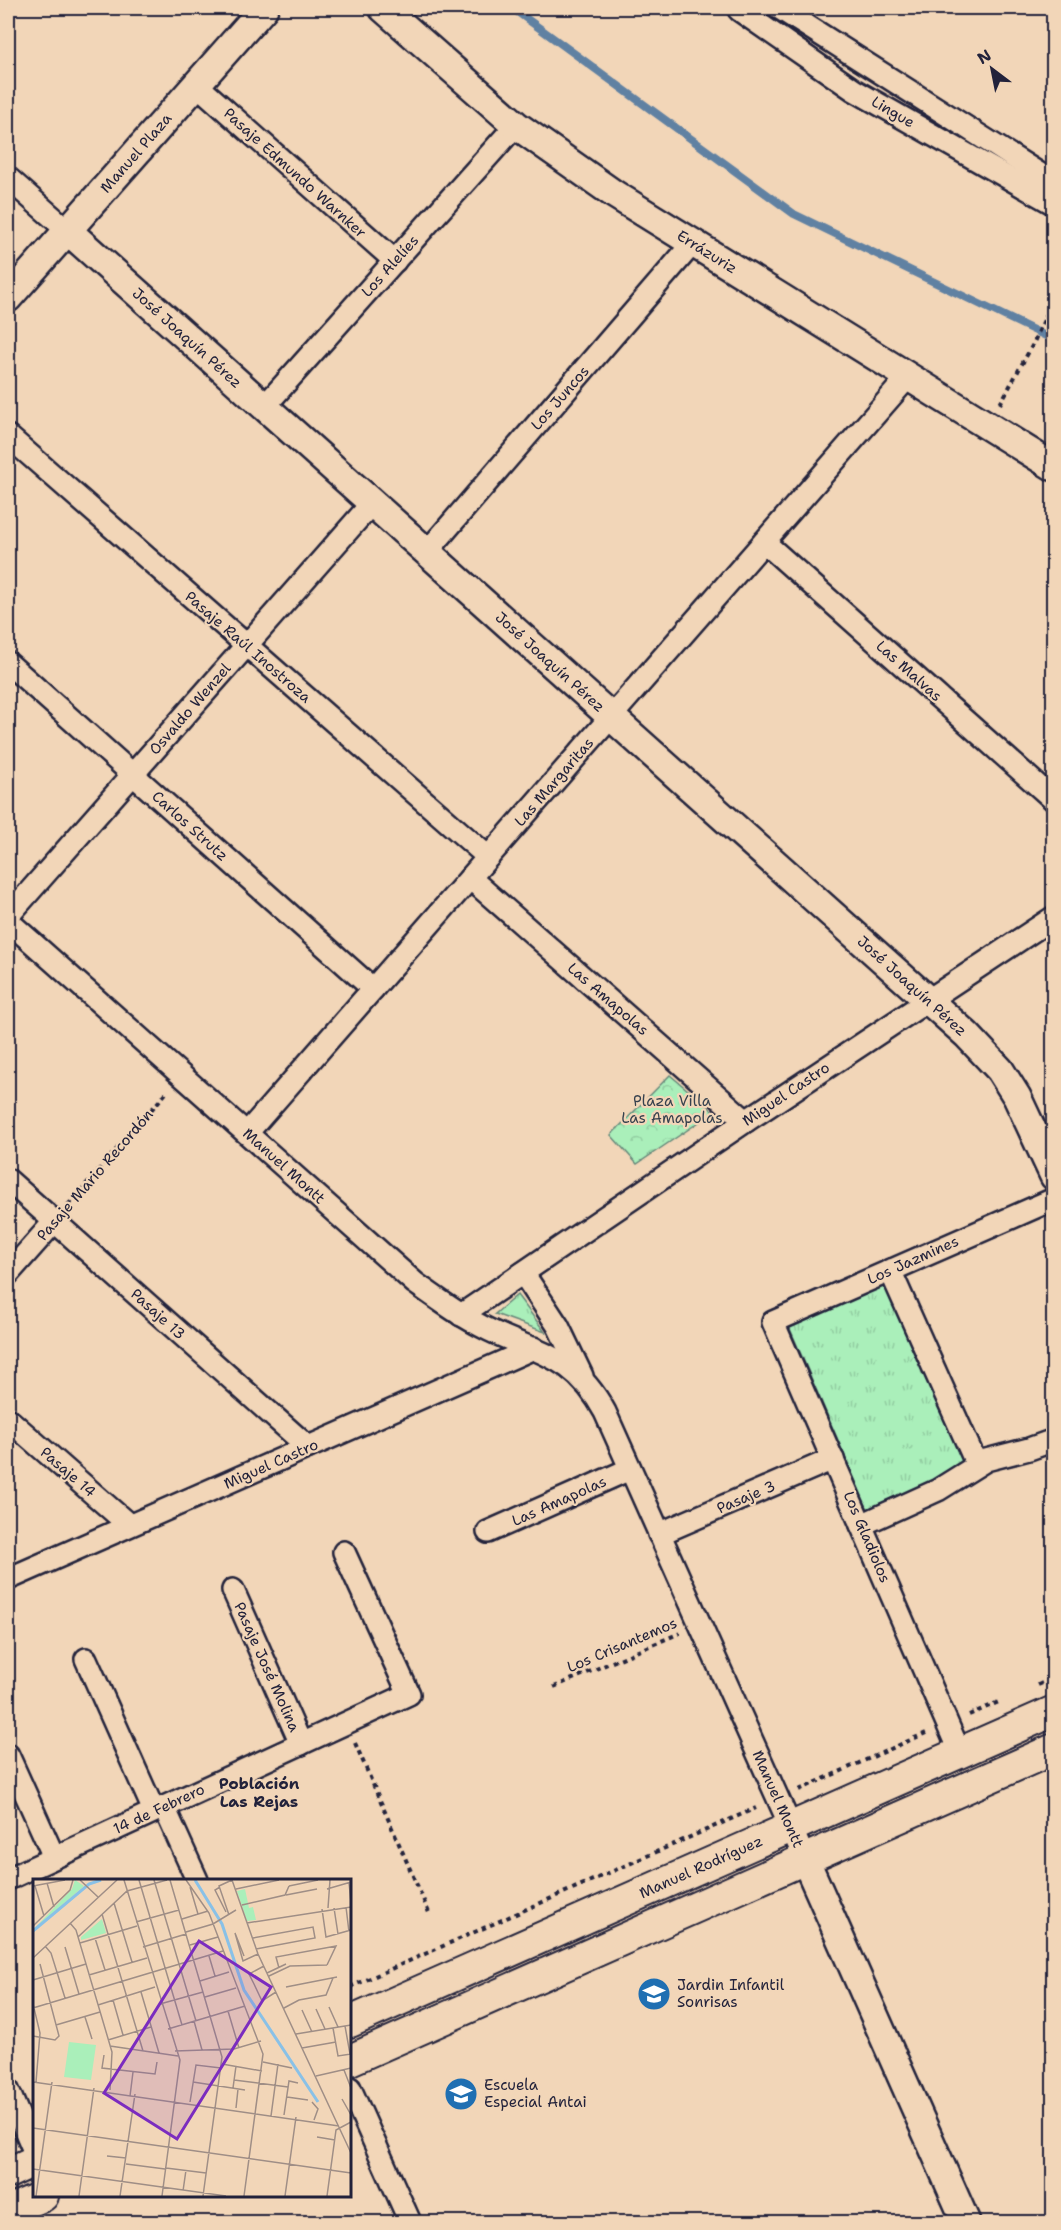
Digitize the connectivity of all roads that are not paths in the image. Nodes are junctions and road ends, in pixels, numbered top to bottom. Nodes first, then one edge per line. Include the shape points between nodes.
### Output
1 (264, 8) edge
2 (383, 8) edge
3 (778, 8) edge
4 (739, 9) edge
5 (196, 84) junction
6 (516, 125) junction
7 (8, 178) edge
8 (1053, 183) edge
9 (1053, 204) edge
10 (67, 231) junction
11 (693, 243) junction
12 (394, 261) junction
13 (8, 298) edge
14 (908, 377) junction
15 (264, 407) junction
16 (8, 436) edge
17 (1053, 467) edge
18 (372, 503) junction
19 (764, 542) junction
20 (427, 552) junction
21 (246, 645) junction
22 (8, 663) edge
23 (611, 716) junction
24 (132, 774) junction
25 (1053, 800) edge
26 (488, 857) junction
27 (470, 878) junction
28 (8, 916) edge
29 (1053, 917) edge
30 (8, 921) edge
31 (373, 989) junction
32 (928, 1000) junction
33 (746, 1121) junction
34 (247, 1133) junction
35 (1048, 1148) edge
36 (1053, 1176) edge
37 (8, 1180) edge
38 (1053, 1199) edge
39 (54, 1222) junction
40 (890, 1270) junction
41 (523, 1273) junction
42 (8, 1274) edge
43 (461, 1315) junction
44 (773, 1322) joint
45 (534, 1348) junction
46 (583, 1379) junction
47 (8, 1419) edge
48 (1053, 1440) edge
49 (309, 1447) junction
50 (833, 1460) junction
51 (977, 1465) junction
52 (630, 1469) junction
53 (129, 1525) junction
54 (861, 1525) junction
55 (488, 1532) dead end
56 (659, 1534) junction
57 (344, 1552) dead end
58 (8, 1579) edge
59 (233, 1590) dead end
60 (86, 1659) dead end
61 (1053, 1711) edge
62 (301, 1744) junction
63 (1053, 1749) edge
64 (960, 1752) junction
65 (8, 1755) edge
66 (159, 1809) junction
67 (791, 1827) junction
68 (54, 1857) junction
69 (805, 1859) junction
70 (8, 1878) edge
71 (196, 1879) edge
72 (351, 2022) edge
73 (351, 2060) edge
74 (8, 2090) edge
75 (351, 2090) edge
76 (33, 2149) edge
77 (33, 2161) edge
78 (8, 2173) edge
79 (41, 2197) edge
80 (8, 2211) edge
81 (410, 2223) edge
82 (966, 2223) edge

1 - 5 street, Manuel Plaza
2 - 6 street, Errázuriz
3 - 8 street, Lingue
4 - 9 street, Lingue via 854,90
5 - 10 street, Manuel Plaza
5 - 12 street, Pasaje Edmundo Warnker
6 - 11 street, Errázuriz via 614,194
6 - 12 street, Los Alelíes
7 - 10 street, José Joaquín Pérez
10 - 13 street, Manuel Plaza
10 - 15 street, José Joaquín Pérez
11 - 14 street, Errázuriz
11 - 20 street, Los Juncos
12 - 15 street, Los Alelíes
14 - 17 street, Errázuriz
14 - 19 street, Las Margaritas
15 - 18 street, José Joaquín Pérez
16 - 21 street, Pasaje Raúl Inostroza
18 - 20 street, José Joaquín Pérez
18 - 21 street, Osvaldo Wenzel
19 - 23 street, Las Margaritas
19 - 25 street, Las Malvas
20 - 23 street, José Joaquín Pérez
21 - 24 street, Osvaldo Wenzel
21 - 26 street, Pasaje Raúl Inostroza
22 - 24 street, Carlos Strutz
23 - 26 street, Las Margaritas
23 - 32 street, José Joaquín Pérez
24 - 28 street, Osvaldo Wenzel
24 - 31 street, Carlos Strutz
26 - 27 street, Las Margaritas
27 - 31 street, Las Margaritas
27 - 33 street, Las Amapolas
29 - 32 street, Miguel Castro
30 - 34 street, Manuel Montt
31 - 34 street, Las Margaritas
32 - 33 street, Miguel Castro
32 - 35 street, José Joaquín Pérez via 1000,1070
33 - 41 street, Miguel Castro
34 - 43 street, Manuel Montt via 415,1283
35 - 36 street, José Joaquín Pérez
37 - 39 street, Pasaje 13
38 - 40 street, Los Jazmines
39 - 42 street, Pasaje Mario Recordón
39 - 49 street, Pasaje 13
40 - 44 street, Los Jazmines
40 - 51 street
41 - 43 street, Miguel Castro
41 - 46 street, Manuel Montt via 566,1341
43 - 45 street, Manuel Montt
44 - 50 street, Los Gladiolos
45 - 46 street, Manuel Montt via 560,1360
45 - 49 street, Miguel Castro
46 - 52 street, Manuel Montt via 595,1395
47 - 53 street, Pasaje 14
48 - 51 street
49 - 53 street, Miguel Castro
50 - 54 street, Los Gladiolos
50 - 56 street, Pasaje 3
51 - 54 street via 938,1490
52 - 55 street, Las Amapolas
52 - 56 street, Manuel Montt
53 - 58 street, Miguel Castro
54 - 64 street, Los Gladiolos
56 - 67 street, Manuel Montt
57 - 62 street, 14 de Febrero via 409,1694
59 - 62 street, Pasaje José Molina
60 - 66 street
61 - 64 main road, Manuel Rodríguez
62 - 66 street, 14 de Febrero
63 - 69 main road
64 - 67 main road, Manuel Rodríguez
65 - 68 street
66 - 68 street, 14 de Febrero
66 - 71 street
67 - 69 street, Manuel Montt
67 - 72 main road, Manuel Rodríguez
68 - 70 street, 14 de Febrero
69 - 73 main road
69 - 82 street, Manuel Montt
74 - 76 street
75 - 81 street
77 - 78 main road
79 - 80 main road

